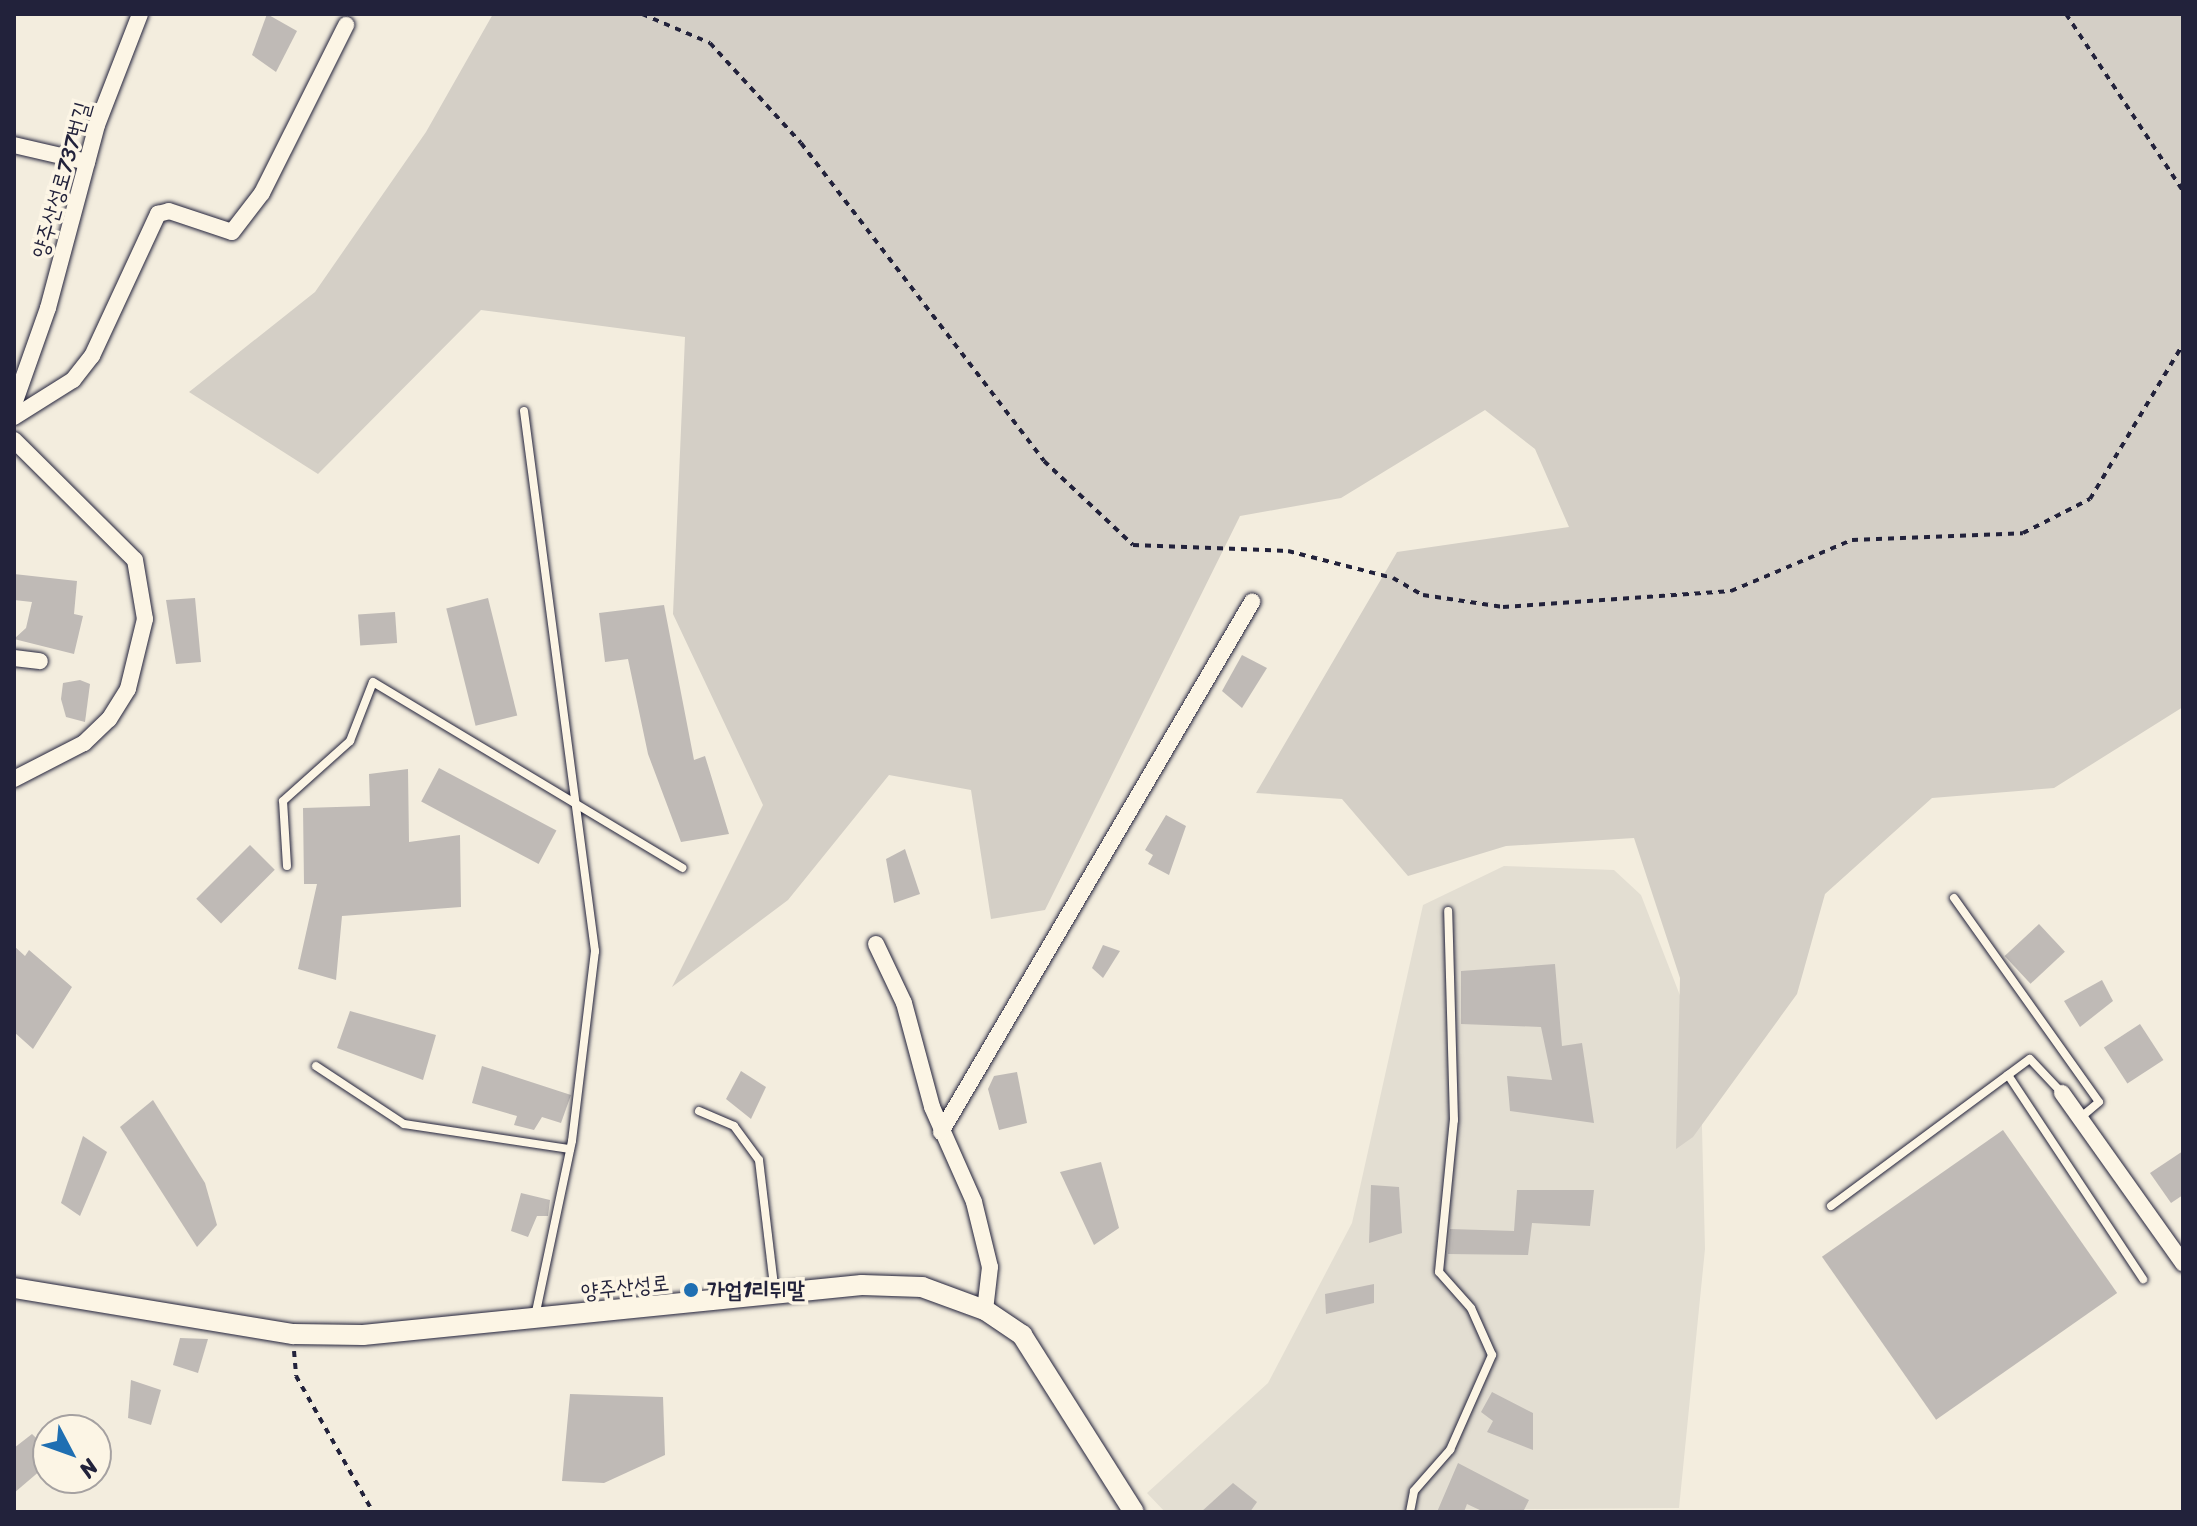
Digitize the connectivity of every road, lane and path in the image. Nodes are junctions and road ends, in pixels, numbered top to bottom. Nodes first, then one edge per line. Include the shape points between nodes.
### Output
1 (140, 14) edge
2 (642, 14) edge
3 (2066, 14) edge
4 (346, 25) dead end
5 (14, 145) edge
6 (87, 162) junction
7 (2183, 191) edge
8 (2183, 344) edge
9 (27, 367) junction
10 (53, 393) junction
11 (14, 404) edge
12 (524, 411) dead end
13 (14, 417) edge
14 (14, 440) edge
15 (1252, 602) dead end
16 (14, 658) edge
17 (40, 661) dead end
18 (14, 779) edge
19 (581, 810) junction
20 (287, 866) dead end
21 (682, 868) dead end
22 (1954, 898) dead end
23 (1448, 911) dead end
24 (876, 944) dead end
25 (316, 1066) dead end
26 (2008, 1075) junction
27 (2062, 1093) joint
28 (699, 1111) dead end
29 (2080, 1118) junction
30 (941, 1132) junction
31 (570, 1149) junction
32 (1831, 1206) dead end
33 (2183, 1263) edge
34 (2143, 1279) dead end
35 (14, 1288) edge
36 (775, 1295) junction
37 (985, 1310) junction
38 (534, 1322) junction
39 (293, 1334) junction
40 (373, 1512) edge
41 (1134, 1512) edge
42 (1410, 1512) edge

1 - 6 street, 양주산성로737번길
2 - 8 path via 721,54 801,143 1044,461 1133,545 1288,551 1393,578 1423,595 1503,607 1731,591 1852,540 2023,533 2090,499
3 - 7 path
4 - 10 street via 262,193 232,232 169,211 158,214 92,356
5 - 6 street
6 - 9 street, 양주산성로737번길
9 - 10 street via 31,385
9 - 11 street, 양주산성로737번길
10 - 13 street
12 - 19 lane
14 - 18 street via 135,560 145,619 128,689 109,719 84,743
15 - 30 street
16 - 17 street
19 - 20 lane via 373,682 350,741 283,801
19 - 21 lane
19 - 31 lane via 595,951
22 - 29 lane via 2099,1102
23 - 42 lane via 1454,1120 1439,1272 1471,1308 1492,1355 1450,1450 1414,1491
24 - 30 street via 904,1003
25 - 31 lane via 404,1124
26 - 27 lane via 2030,1059
26 - 32 lane
26 - 34 lane
27 - 29 street
28 - 36 lane via 734,1126 759,1160
29 - 33 street
30 - 37 street via 974,1202 990,1267
31 - 38 lane
35 - 39 street, 양주산성로
36 - 37 street, 양주산성로 via 883,1284 942,1292
36 - 38 street, 양주산성로
37 - 41 street, 양주산성로 via 1040,1355
38 - 39 street, 양주산성로
39 - 40 path via 296,1376

